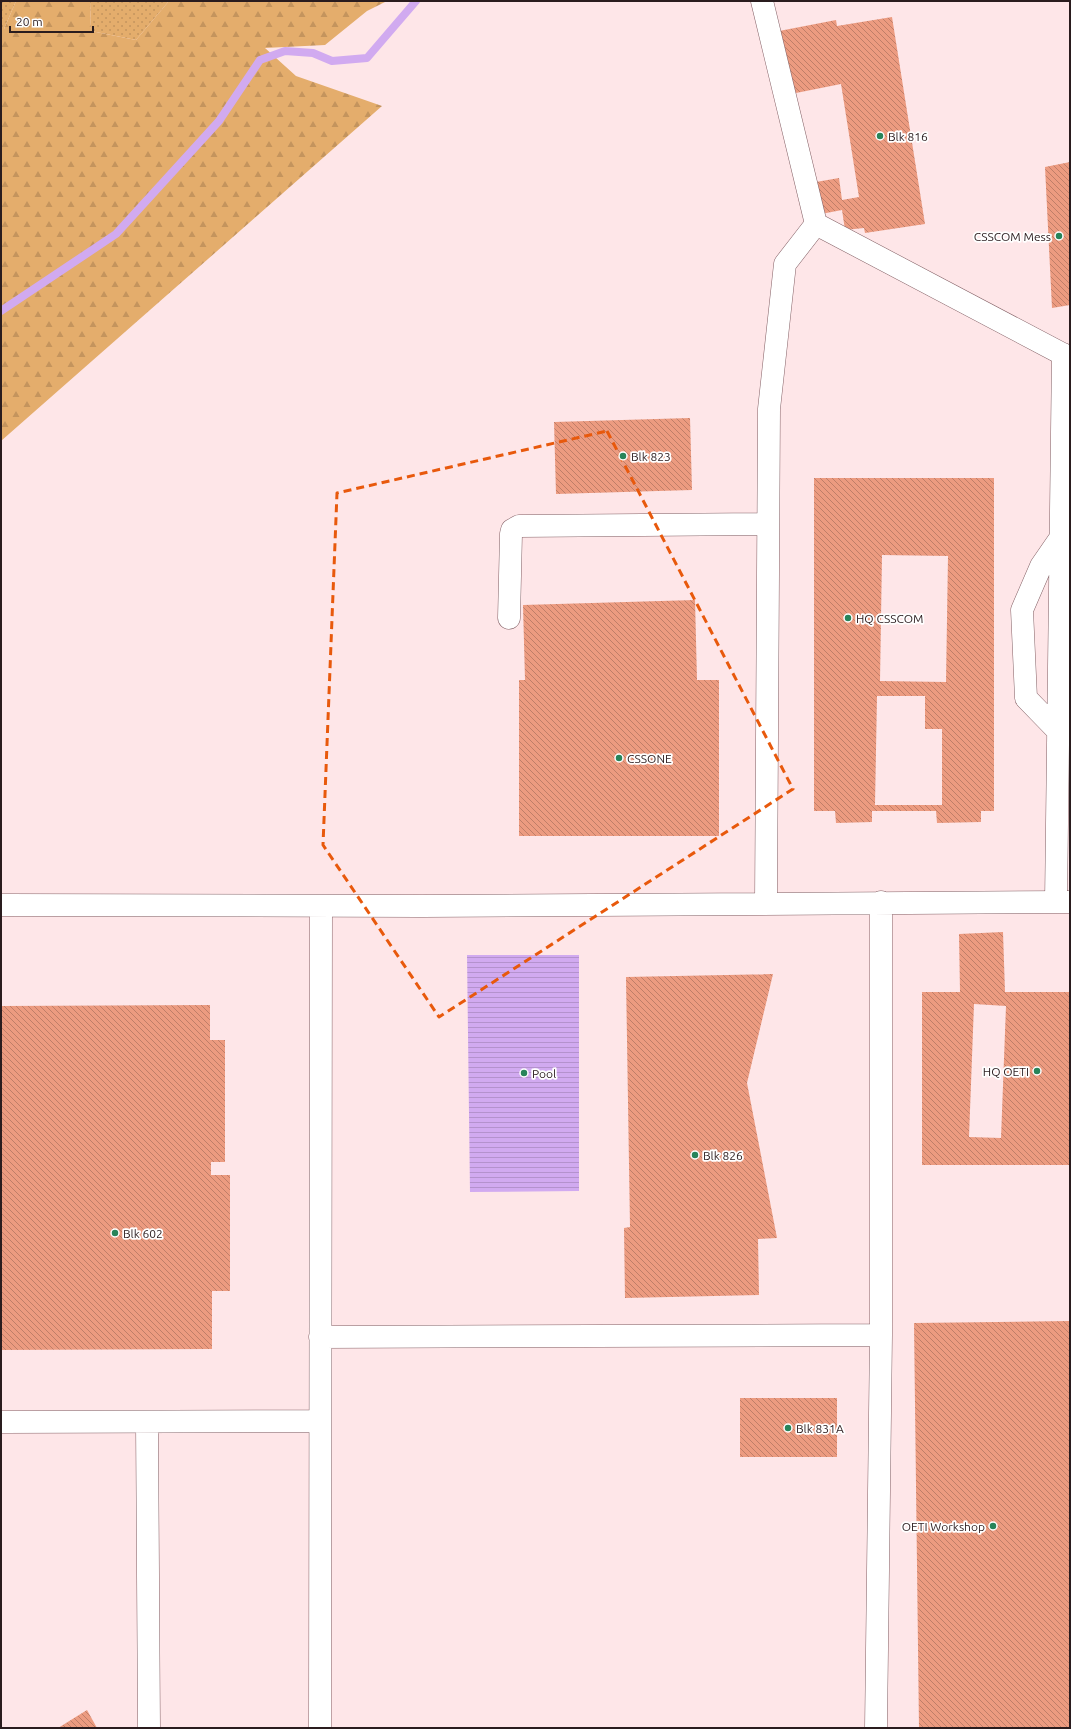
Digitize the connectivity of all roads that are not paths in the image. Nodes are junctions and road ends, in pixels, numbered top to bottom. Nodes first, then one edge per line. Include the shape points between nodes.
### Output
1 (762, 1) edge
2 (816, 224) junction
3 (1067, 356) edge
4 (768, 524) junction
5 (1061, 537) junction
6 (509, 618) dead end
7 (1059, 732) junction
8 (881, 902) junction
9 (1063, 902) edge
10 (766, 903) junction
11 (1, 905) edge
12 (321, 906) junction
13 (881, 1335) junction
14 (320, 1337) junction
15 (320, 1421) junction
16 (1, 1422) edge
17 (147, 1422) junction
18 (149, 1728) edge
19 (320, 1728) edge
20 (876, 1728) edge

1 - 2 lane
2 - 3 lane
2 - 4 lane via 785,264 768,408
3 - 5 lane
4 - 6 lane via 519,526 512,530 511,534
4 - 10 lane
5 - 7 lane
5 - 7 lane via 1041,566 1022,610 1026,698
7 - 9 lane
8 - 9 lane
8 - 10 lane
8 - 13 lane
10 - 12 lane
11 - 12 lane
12 - 14 lane
13 - 14 lane
13 - 20 lane
14 - 15 lane
15 - 17 lane
15 - 19 lane
16 - 17 lane
17 - 18 lane

